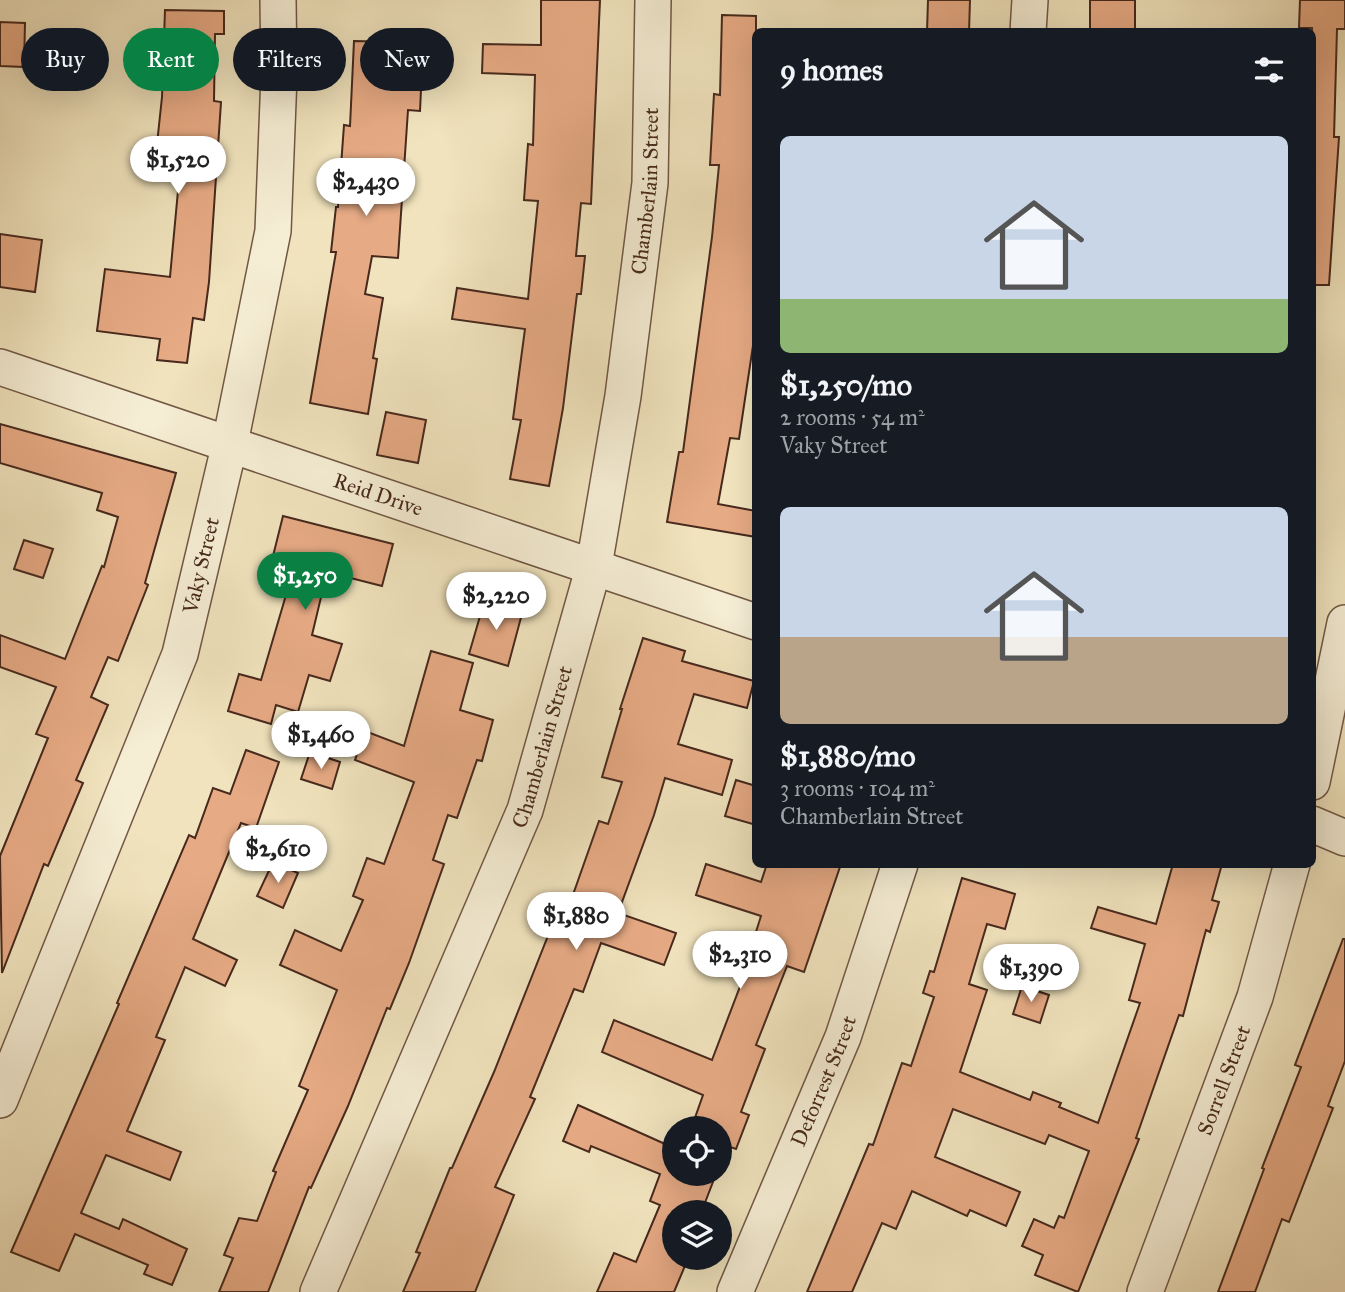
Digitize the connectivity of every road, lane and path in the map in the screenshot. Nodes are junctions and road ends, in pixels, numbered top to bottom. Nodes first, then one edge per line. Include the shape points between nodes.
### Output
1 (278, 0) edge
2 (653, 0) edge
3 (1030, 0) edge
4 (1028, 28) edge
5 (0, 367) edge
6 (230, 443) junction
7 (594, 566) junction
8 (752, 621) edge
9 (1345, 623) edge
10 (1316, 763) edge
11 (1316, 826) edge
12 (1345, 838) edge
13 (899, 868) edge
14 (1291, 868) edge
15 (0, 1100) edge
16 (318, 1292) edge
17 (735, 1292) edge
18 (1145, 1292) edge

1 - 6 street, Vaky Street via 273,231
2 - 7 street, Chamberlain Street via 650,183 623,397
3 - 4 street
5 - 6 street, Reid Drive
6 - 7 street, Reid Drive
6 - 15 street, Vaky Street via 180,654
7 - 8 street, Reid Drive
7 - 16 street, Chamberlain Street via 525,810
9 - 10 street
11 - 12 street
13 - 17 street, Deforrest Street via 842,1037
14 - 18 street, Sorrell Street via 1255,997

